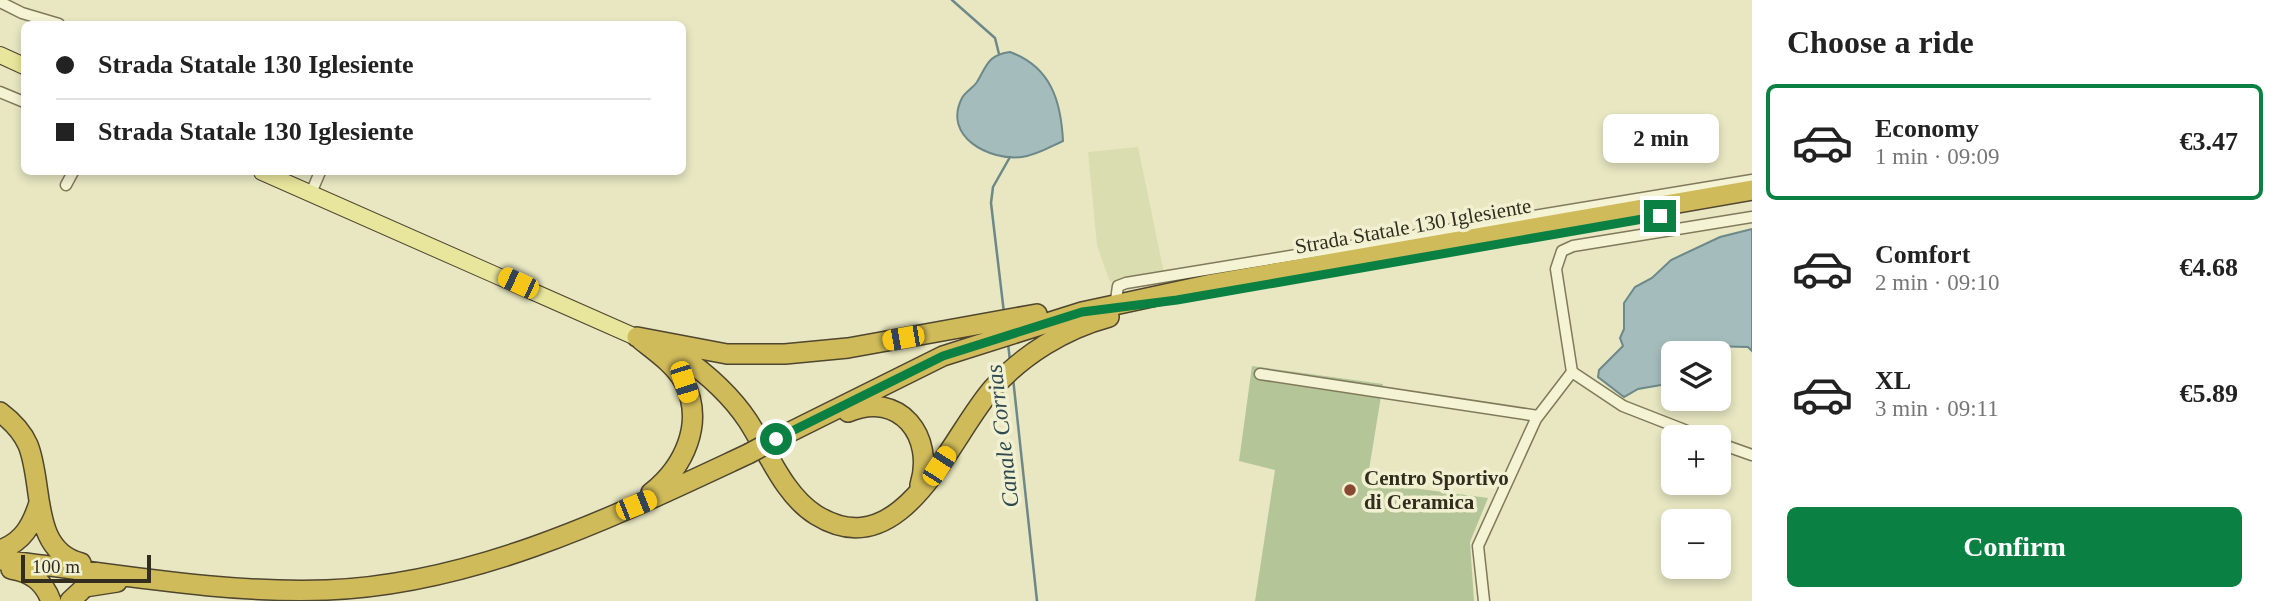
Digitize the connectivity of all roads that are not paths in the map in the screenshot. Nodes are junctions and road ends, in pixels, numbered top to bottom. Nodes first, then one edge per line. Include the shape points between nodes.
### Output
1 (0, 2) edge
2 (49, 21) edge
3 (0, 55) edge
4 (21, 65) edge
5 (0, 92) edge
6 (21, 101) edge
7 (71, 175) edge
8 (269, 175) edge
9 (319, 175) edge
10 (1752, 180) edge
11 (66, 185) dead end
12 (1752, 190) edge
13 (311, 193) junction
14 (1752, 200) edge
15 (1752, 217) edge
16 (1212, 284) junction
17 (1116, 300) junction
18 (1177, 300) junction
19 (1082, 312) junction
20 (1011, 325) junction
21 (985, 332) junction
22 (637, 337) junction
23 (680, 355) joint
24 (1572, 372) junction
25 (1260, 374) dead end
26 (0, 412) edge
27 (1538, 416) junction
28 (1672, 425) edge
29 (778, 438) junction
30 (1731, 448) edge
31 (1752, 455) edge
32 (661, 491) junction
33 (920, 493) junction
34 (39, 503) junction
35 (0, 550) edge
36 (0, 560) edge
37 (0, 568) edge
38 (192, 582) junction
39 (51, 601) edge
40 (70, 601) edge
41 (1485, 601) edge

1 - 2 street
3 - 4 main road
5 - 6 street
7 - 11 street
8 - 13 main road
9 - 13 street
10 - 17 street via 1126,283 1118,286
12 - 16 highway, Strada Statale 130 Iglesiente
13 - 22 main road
14 - 18 highway, Strada Statale 130 Iglesiente
15 - 24 street via 1562,251 1556,269
16 - 17 highway
16 - 19 highway, Strada Statale 130 Iglesiente
17 - 20 highway
18 - 19 highway, Strada Statale 130 Iglesiente
18 - 33 highway via 1069,331 1017,365 977,408
19 - 20 highway, Strada Statale 130 Iglesiente
20 - 21 highway
21 - 22 highway via 775,355 726,354
21 - 29 highway
22 - 23 main road
22 - 32 highway via 666,359 684,382 693,419 677,468
23 - 33 highway via 733,402 791,491 818,517 847,525 878,523
24 - 27 street
24 - 28 street via 1623,406
25 - 27 street
26 - 34 highway via 28,447
27 - 41 street via 1478,547
29 - 32 highway, bridge
29 - 33 highway via 807,432 861,407 885,408 901,415 920,436 925,462
30 - 31 street
32 - 38 highway via 523,551 430,576 330,590
34 - 35 highway via 22,537
34 - 38 highway via 50,541 69,560 153,571
36 - 38 highway
37 - 39 highway via 33,575
38 - 40 highway via 104,582 85,587

